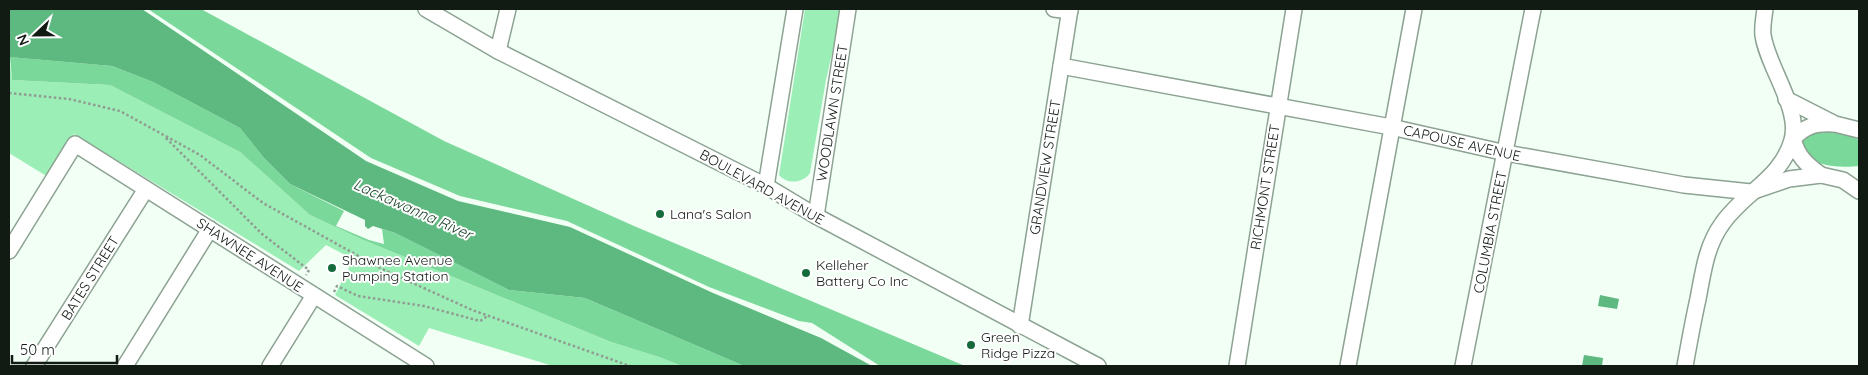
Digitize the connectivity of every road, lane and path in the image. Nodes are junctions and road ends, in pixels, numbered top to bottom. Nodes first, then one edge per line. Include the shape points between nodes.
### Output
1 (426, 9) edge
2 (508, 9) edge
3 (795, 9) edge
4 (848, 9) edge
5 (1054, 9) edge
6 (1294, 9) edge
7 (1414, 9) edge
8 (1533, 9) edge
9 (1765, 9) edge
10 (1070, 10) edge
11 (498, 51) junction
12 (1062, 66) junction
13 (9, 93) edge
14 (1786, 99) junction
15 (1277, 107) junction
16 (1834, 124) junction
17 (1391, 127) junction
18 (1857, 130) edge
19 (163, 135) junction
20 (1793, 139) junction
21 (1506, 153) junction
22 (1859, 174) edge
23 (1821, 175) junction
24 (1843, 180) junction
25 (766, 186) junction
26 (146, 189) junction
27 (1859, 191) edge
28 (1751, 192) junction
29 (816, 216) junction
30 (210, 229) junction
31 (9, 251) edge
32 (305, 276) dead end
33 (333, 294) dead end
34 (314, 297) junction
35 (487, 315) junction
36 (1020, 326) junction
37 (34, 366) edge
38 (125, 366) edge
39 (270, 366) edge
40 (426, 366) edge
41 (630, 366) edge
42 (1098, 366) edge
43 (1237, 366) edge
44 (1348, 366) edge
45 (1463, 366) edge
46 (1685, 366) edge

1 - 11 street, BOULEVARD AVENUE
2 - 11 street
3 - 25 street
4 - 29 street, WOODLAWN STREET
5 - 10 street
6 - 15 street, RICHMONT STREET
7 - 17 street
8 - 21 street, COLUMBIA STREET
9 - 14 street via 1763,34 1766,47
10 - 12 street, GRANDVIEW STREET
11 - 25 street, BOULEVARD AVENUE
12 - 15 street, CAPOUSE AVENUE
12 - 36 street, GRANDVIEW STREET
13 - 19 path via 69,99 120,111
14 - 16 street
14 - 20 street
15 - 17 street, CAPOUSE AVENUE
15 - 43 street, RICHMONT STREET
16 - 18 street
16 - 20 street via 1809,126
17 - 21 street, CAPOUSE AVENUE
17 - 44 street
19 - 32 path via 262,234 309,270
19 - 35 path via 200,155 263,203 323,237 382,268
20 - 23 street via 1796,152
20 - 28 street via 1778,168
21 - 28 street, CAPOUSE AVENUE via 1684,185
21 - 45 street, COLUMBIA STREET
22 - 24 street
23 - 24 street, CAPOUSE AVENUE
23 - 28 street, CAPOUSE AVENUE via 1789,179
24 - 27 street, CAPOUSE AVENUE
25 - 29 street, BOULEVARD AVENUE
26 - 30 street, SHAWNEE AVENUE
26 - 31 street, SHAWNEE AVENUE via 75,144
26 - 37 street, BATES STREET
28 - 46 street via 1722,223 1711,242 1704,263
29 - 36 street, BOULEVARD AVENUE
30 - 34 street, SHAWNEE AVENUE
30 - 38 street
33 - 35 path via 337,286 358,296 424,306 480,320
34 - 39 street
34 - 40 street, SHAWNEE AVENUE
35 - 41 path
36 - 42 street, BOULEVARD AVENUE

